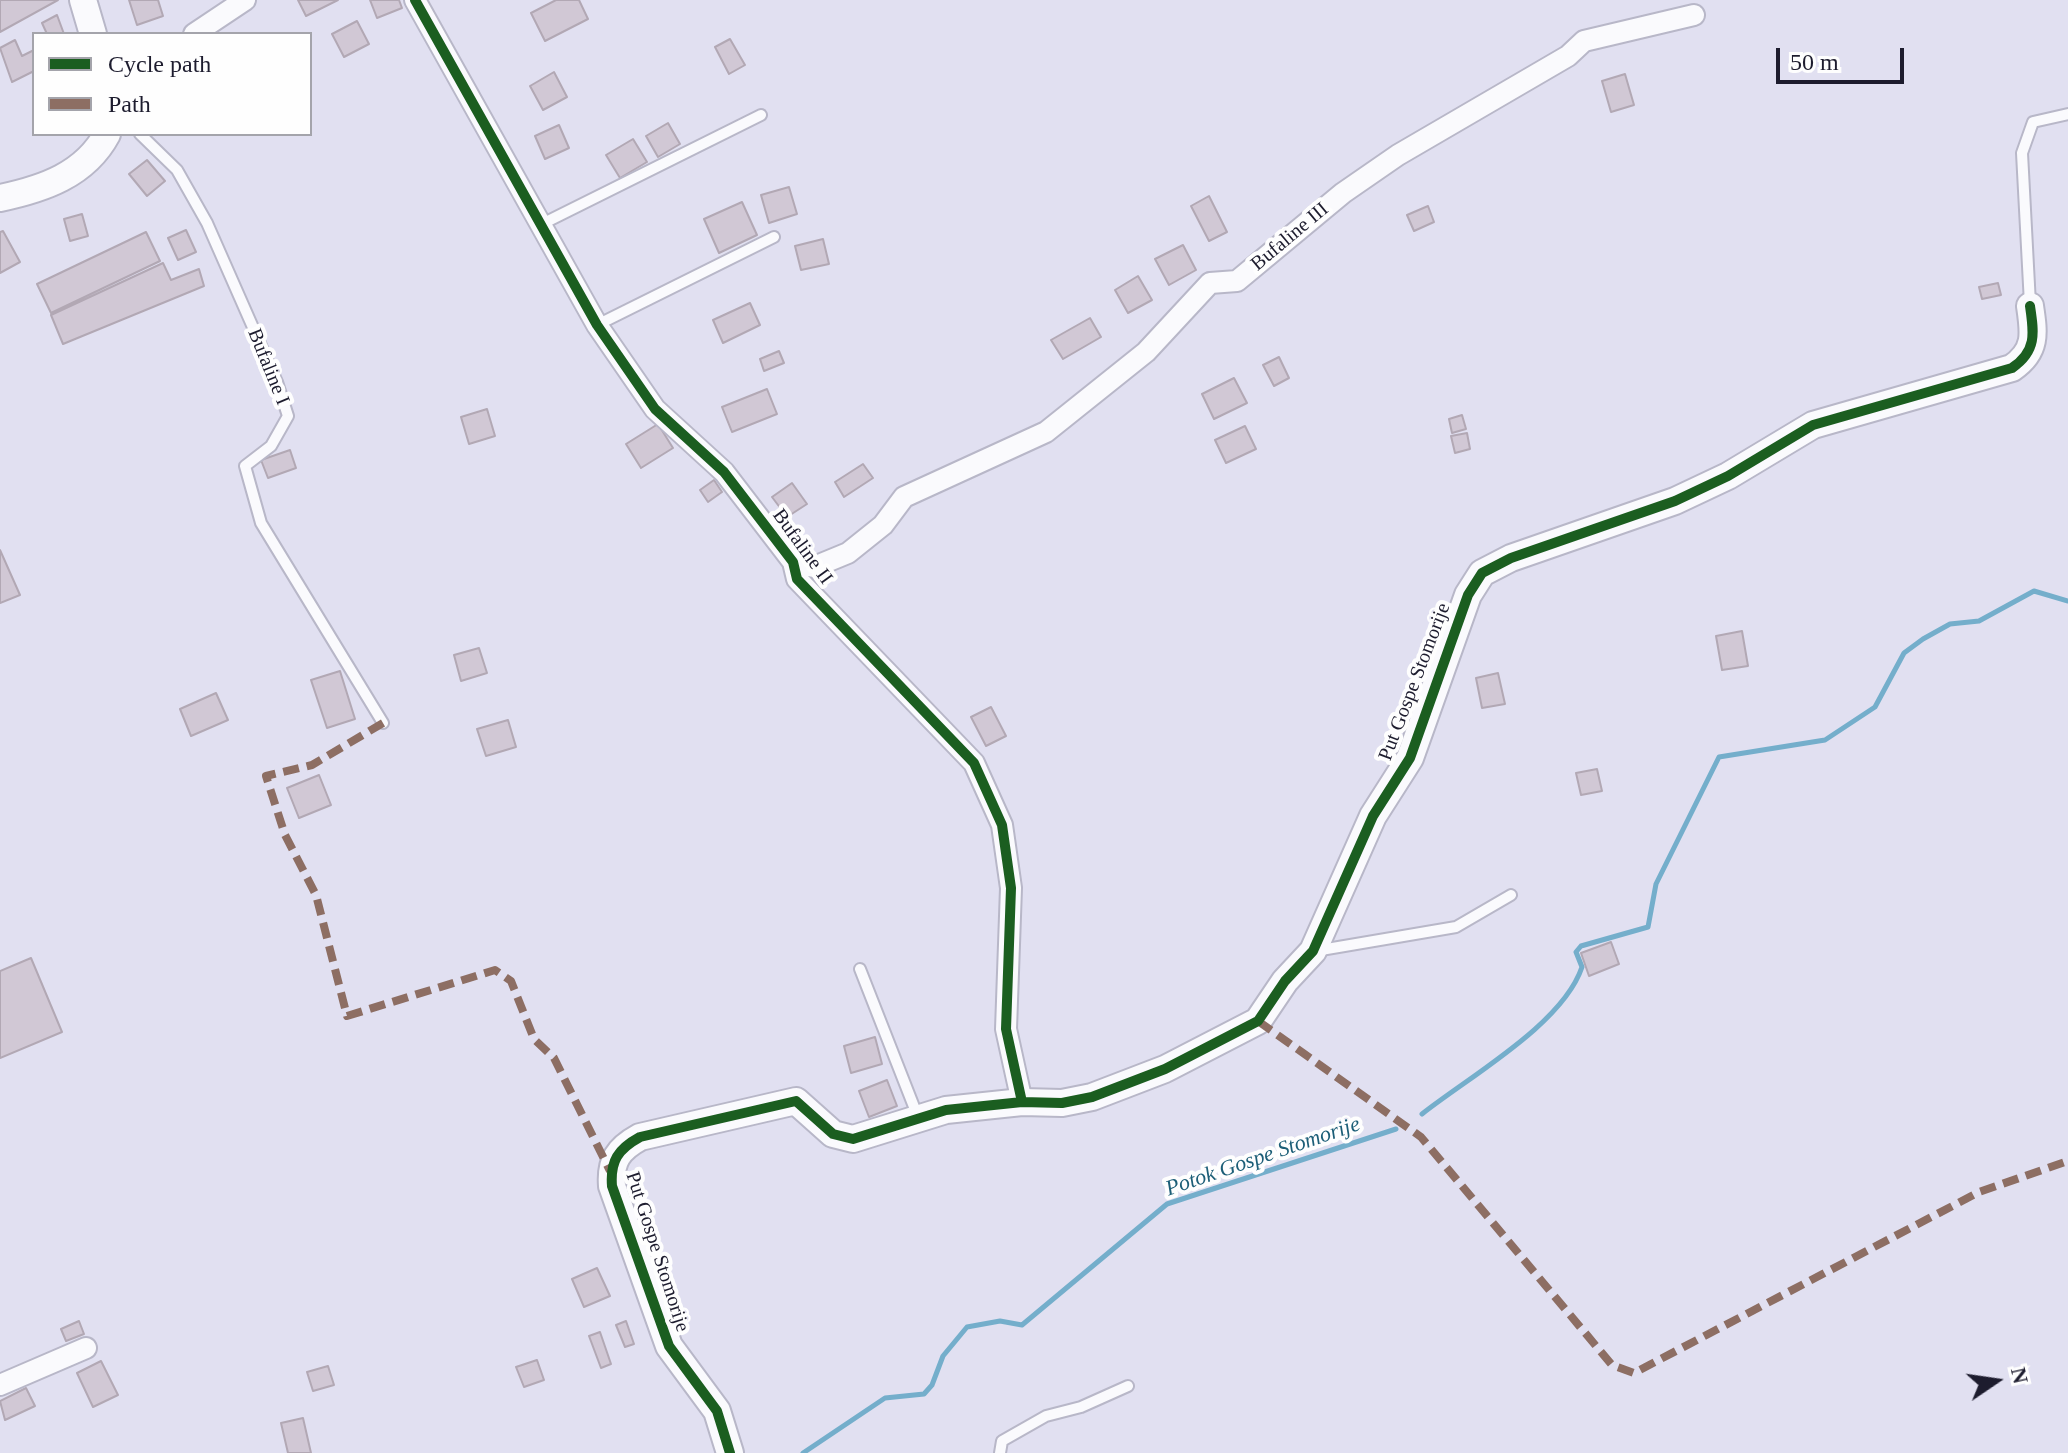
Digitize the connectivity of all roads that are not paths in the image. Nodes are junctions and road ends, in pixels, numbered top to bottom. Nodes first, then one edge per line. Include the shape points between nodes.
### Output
1 (83, 0) edge
2 (245, 0) edge
3 (415, 0) edge
4 (1694, 15) dead end
5 (92, 32) edge
6 (197, 32) edge
7 (2068, 114) edge
8 (761, 115) dead end
9 (106, 136) edge
10 (142, 136) edge
11 (0, 198) edge
12 (542, 224) junction
13 (774, 237) dead end
14 (2030, 306) joint
15 (597, 325) junction
16 (793, 562) junction
17 (383, 723) dead end
18 (1511, 895) dead end
19 (1313, 951) junction
20 (860, 969) dead end
21 (1022, 1102) junction
22 (919, 1119) junction
23 (86, 1348) dead end
24 (0, 1385) edge
25 (1128, 1386) dead end
26 (730, 1453) edge
27 (1000, 1453) edge

1 - 5 street
2 - 6 street
3 - 12 street, Bufaline II
4 - 16 street, Bufaline III via 1584,41 1568,56 1354,185 1237,281 1210,283 1146,352 1046,432 904,497 883,525 848,553 814,567
7 - 14 lane, Put Gospe Stomorije via 2033,122 2022,153
8 - 12 lane
9 - 11 street via 74,172 33,191
10 - 17 lane, Bufaline I via 177,170 207,223 288,416 271,446 245,466 261,523
12 - 15 street, Bufaline II
13 - 15 lane
14 - 19 street, Put Gospe Stomorije via 2033,346 2012,368 1813,425 1675,501 1482,573 1468,595 1410,758 1373,816
15 - 16 street, Bufaline II via 655,409 724,472
16 - 21 street, Bufaline II via 797,579 974,763 1002,825 1011,888 1006,1029
18 - 19 lane via 1456,927
19 - 21 street, Put Gospe Stomorije via 1258,1021 1165,1069 1092,1097
20 - 22 lane
21 - 22 street, Put Gospe Stomorije via 946,1110
22 - 26 street, Put Gospe Stomorije via 853,1139 833,1134 796,1101 640,1137 623,1146 614,1160 612,1186 669,1346 717,1411
23 - 24 street
25 - 27 lane via 1019,1429 1002,1441

